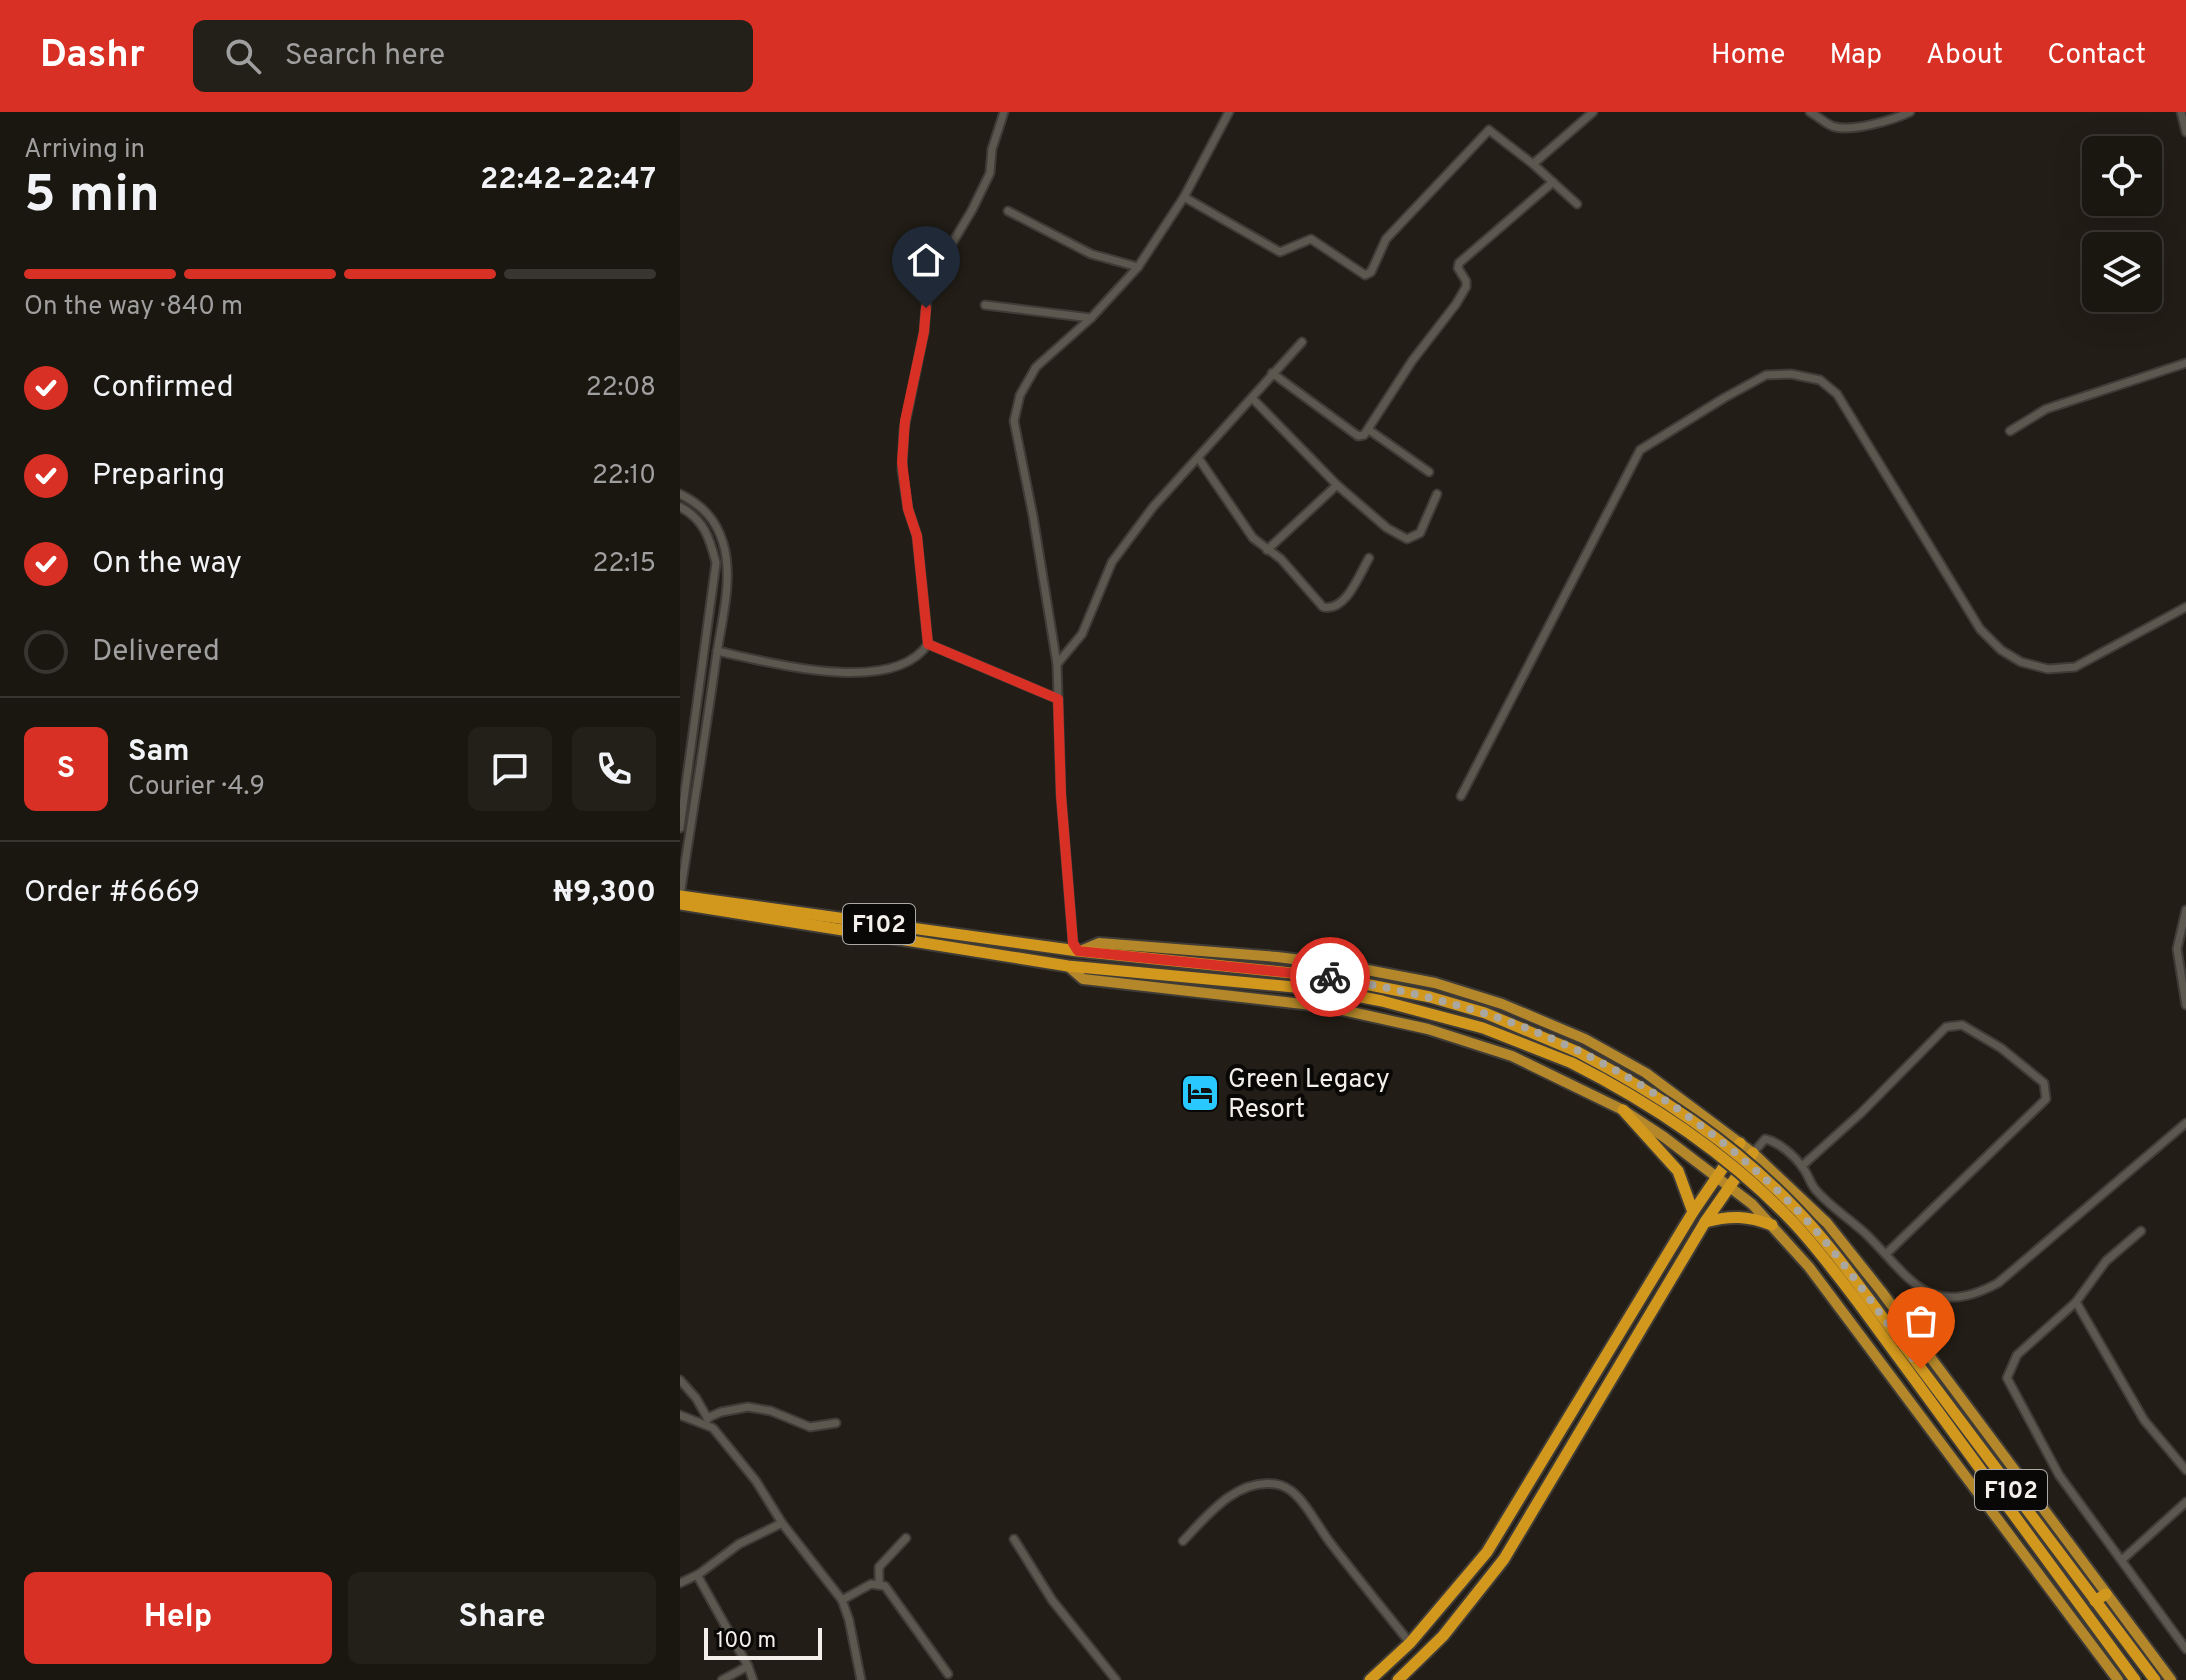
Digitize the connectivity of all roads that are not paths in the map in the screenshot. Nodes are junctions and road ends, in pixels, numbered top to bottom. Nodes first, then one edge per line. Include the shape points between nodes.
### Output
1 (1004, 112) edge
2 (1229, 112) edge
3 (1593, 112) edge
4 (1810, 112) edge
5 (1910, 112) edge
6 (2181, 112) edge
7 (2186, 132) edge
8 (1533, 164) junction
9 (1553, 182) junction
10 (1184, 197) junction
11 (1577, 204) dead end
12 (1008, 211) dead end
13 (1138, 267) junction
14 (985, 305) dead end
15 (1091, 318) junction
16 (1302, 342) dead end
17 (2186, 363) edge
18 (1272, 373) junction
19 (1252, 398) junction
20 (1369, 430) junction
21 (2010, 431) dead end
22 (1199, 459) junction
23 (1429, 472) dead end
24 (1337, 485) junction
25 (680, 494) edge
26 (1437, 494) dead end
27 (680, 507) edge
28 (1267, 550) junction
29 (1369, 558) dead end
30 (2186, 607) edge
31 (928, 644) junction
32 (717, 651) junction
33 (1057, 664) junction
34 (1058, 699) junction
35 (1461, 796) dead end
36 (680, 828) edge
37 (680, 896) edge
38 (680, 903) edge
39 (2186, 910) edge
40 (1078, 951) junction
41 (1068, 966) junction
42 (2186, 1005) edge
43 (1575, 1058) junction
44 (1623, 1110) junction
45 (2186, 1123) edge
46 (1740, 1143) junction
47 (1753, 1153) junction
48 (1802, 1166) junction
49 (1717, 1177) junction
50 (1729, 1186) junction
51 (1693, 1212) junction
52 (1705, 1222) junction
53 (1772, 1225) junction
54 (2141, 1231) dead end
55 (1886, 1254) junction
56 (1864, 1302) junction
57 (2076, 1302) junction
58 (680, 1380) edge
59 (680, 1415) edge
60 (707, 1418) junction
61 (836, 1423) dead end
62 (713, 1428) junction
63 (2186, 1470) edge
64 (2186, 1502) edge
65 (782, 1523) junction
66 (906, 1538) dead end
67 (1014, 1539) dead end
68 (1183, 1541) dead end
69 (2123, 1559) junction
70 (697, 1575) junction
71 (680, 1583) edge
72 (879, 1583) junction
73 (2106, 1594) junction
74 (842, 1600) junction
75 (2095, 1601) junction
76 (2083, 1611) junction
77 (2072, 1619) junction
78 (1427, 1624) junction
79 (1443, 1636) junction
80 (1410, 1643) junction
81 (2186, 1649) edge
82 (748, 1666) junction
83 (948, 1674) dead end
84 (722, 1680) edge
85 (753, 1680) edge
86 (861, 1680) edge
87 (1116, 1680) edge
88 (1370, 1680) edge
89 (1398, 1680) edge
90 (2118, 1680) edge
91 (2135, 1680) edge
92 (2155, 1680) edge
93 (2171, 1680) edge

1 - 31 street via 990,173 928,284 904,429 902,470 917,536
2 - 10 street
3 - 8 street
4 - 5 street via 1845,128
6 - 7 street
8 - 9 street
8 - 10 street via 1489,130 1386,239 1365,275 1311,239 1280,252
9 - 11 street
9 - 20 street via 1459,263 1466,287
10 - 13 street
12 - 13 street via 1091,254
13 - 15 street
14 - 15 street
15 - 33 street via 1036,367 1020,395 1014,421
16 - 18 street
17 - 21 street via 2046,409
18 - 19 street
18 - 20 street via 1358,436
19 - 22 street
19 - 24 street
20 - 23 street
22 - 28 street via 1253,538
22 - 33 street via 1153,507 1112,562 1082,634
24 - 26 street via 1407,539 1420,533
24 - 28 street
25 - 32 street via 698,503 714,521 723,544 726,563
27 - 36 street via 709,533 716,563
28 - 29 street via 1331,609 1340,606
30 - 35 street via 2075,667 2048,669 2021,662 1980,629 1837,394 1820,380 1766,375 1640,450
31 - 32 street via 901,666 863,673
31 - 34 street
32 - 37 street
33 - 34 street
34 - 40 street via 1061,795 1073,943
37 - 38 street
37 - 40 highway, F102
38 - 41 highway, F102
39 - 42 street via 2177,949
40 - 43 highway, F102 via 1388,987 1485,1013
40 - 46 main road via 1099,943 1277,957 1435,983 1585,1039 1646,1073
41 - 43 highway, F102 via 1340,993 1483,1028
41 - 44 main road via 1083,979 1329,1007 1428,1029 1512,1056
43 - 56 highway, F102, bridge via 1708,1146 1789,1218
44 - 49 main road
44 - 51 highway via 1678,1171
45 - 55 street via 1998,1283 1977,1294 1944,1297 1926,1292
46 - 47 main road
46 - 49 highway
47 - 48 street via 1765,1139 1775,1141
47 - 50 highway
47 - 73 main road via 1827,1223
48 - 55 street via 1815,1189
48 - 55 street via 1946,1027 1962,1025 2044,1083 2046,1099
49 - 50 main road
49 - 51 highway
50 - 52 highway
50 - 53 main road
51 - 78 highway via 1487,1552
52 - 53 highway via 1738,1216
52 - 79 highway via 1504,1559
53 - 77 main road
54 - 57 street via 2106,1261
56 - 75 highway, F102
56 - 76 highway, F102
57 - 63 street via 2144,1420
57 - 69 street via 2017,1355 2007,1378 2059,1475
58 - 60 street
59 - 62 street
60 - 61 street via 748,1407 810,1427
60 - 62 street
62 - 65 street
64 - 69 street
65 - 70 street via 739,1544
65 - 74 street
66 - 72 street via 879,1567
67 - 87 street via 1052,1600
68 - 80 street via 1216,1505 1234,1494 1255,1486 1287,1488
69 - 81 street
70 - 71 street
70 - 82 street
72 - 74 street
72 - 83 street via 904,1609
73 - 75 highway
73 - 93 main road
74 - 86 street
75 - 92 highway, F102
76 - 77 highway
76 - 91 highway, F102
77 - 90 main road
78 - 79 highway
78 - 80 highway
79 - 89 highway
80 - 88 highway
82 - 84 street
82 - 85 street

